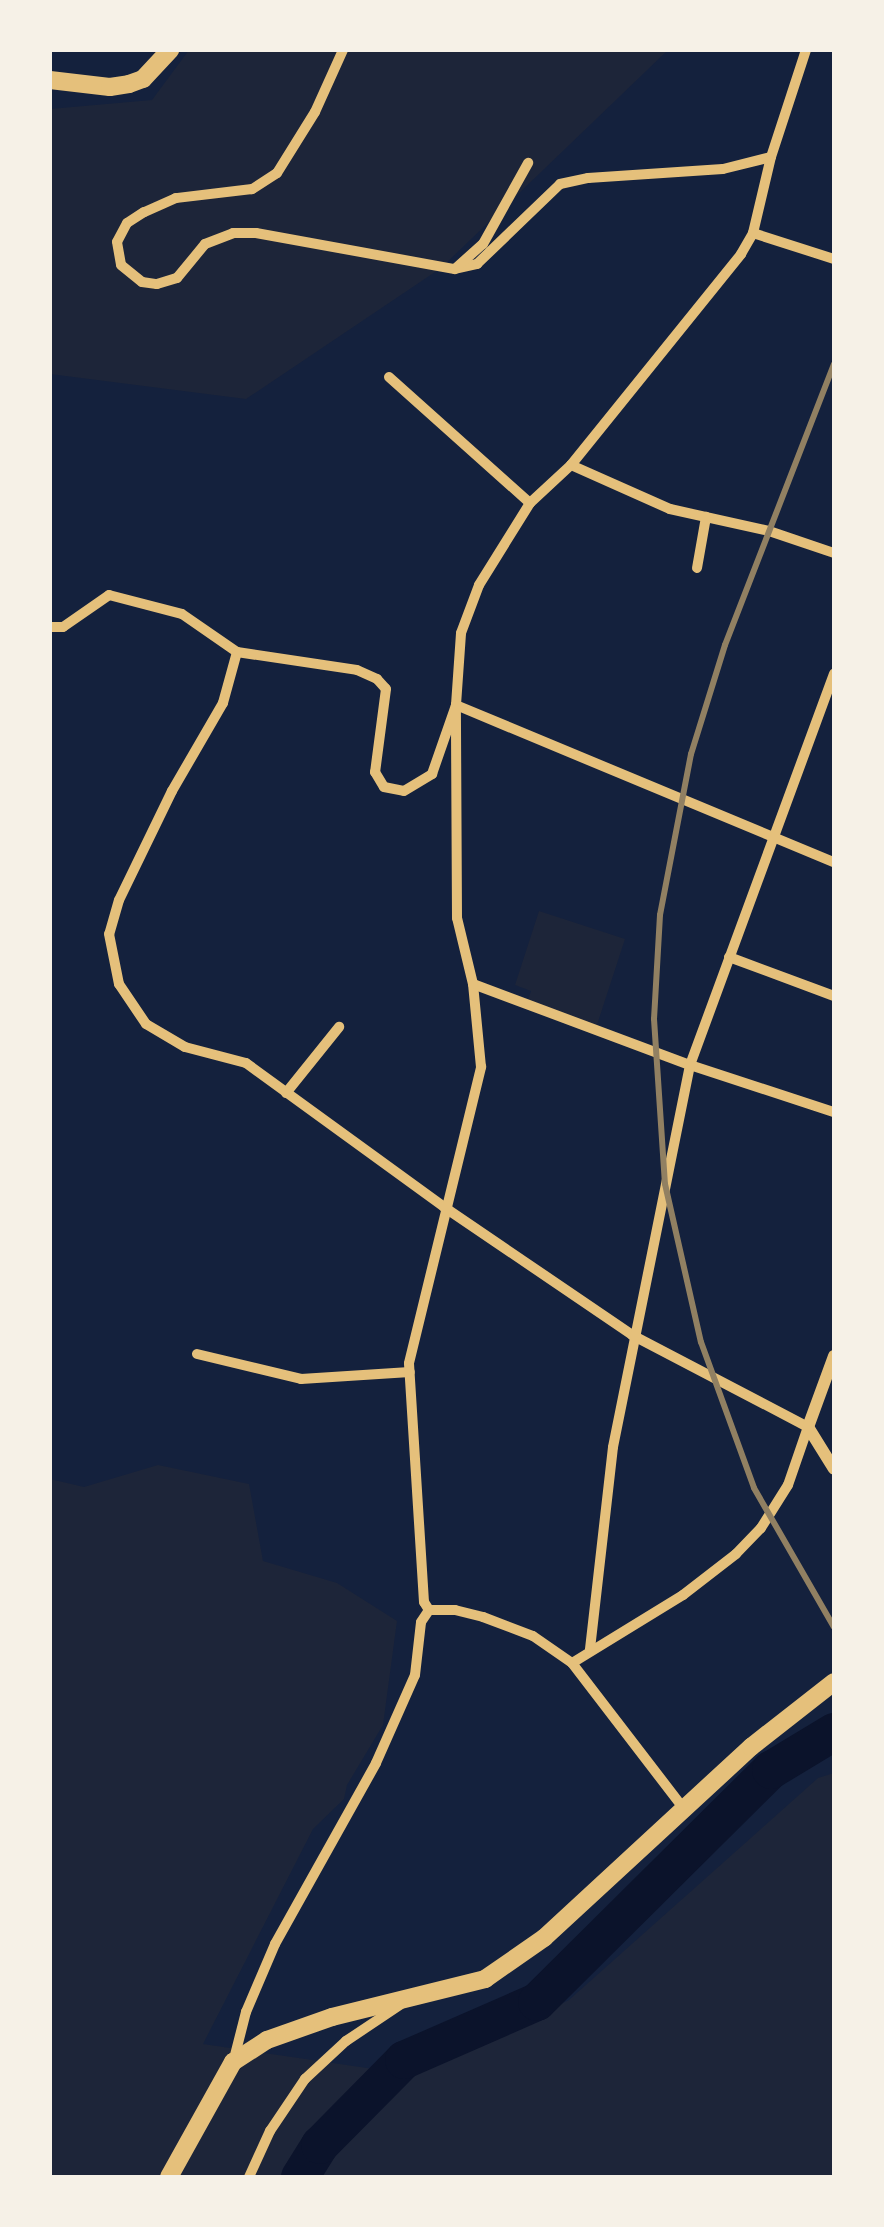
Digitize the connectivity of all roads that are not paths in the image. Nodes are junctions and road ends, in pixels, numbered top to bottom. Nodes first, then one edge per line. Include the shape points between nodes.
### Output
1 (170, 50) edge
2 (343, 50) edge
3 (806, 50) edge
4 (50, 80) edge
5 (771, 157) junction
6 (528, 163) dead end
7 (754, 233) junction
8 (834, 259) edge
9 (455, 269) junction
10 (389, 377) dead end
11 (571, 466) junction
12 (530, 503) junction
13 (706, 517) junction
14 (834, 553) edge
15 (696, 568) dead end
16 (50, 627) edge
17 (238, 652) junction
18 (834, 674) edge
19 (456, 705) junction
20 (776, 840) junction
21 (834, 862) edge
22 (729, 958) junction
23 (473, 984) junction
24 (834, 996) edge
25 (339, 1027) dead end
26 (690, 1065) junction
27 (286, 1092) junction
28 (834, 1112) edge
29 (444, 1207) junction
30 (632, 1335) junction
31 (197, 1354) dead end
32 (834, 1356) edge
33 (410, 1372) junction
34 (808, 1428) junction
35 (834, 1468) edge
36 (429, 1610) junction
37 (590, 1649) junction
38 (572, 1662) junction
39 (834, 1682) edge
40 (684, 1808) junction
41 (412, 1997) junction
42 (233, 2062) junction
43 (169, 2177) edge
44 (250, 2177) edge

1 - 4 main road via 143,79 129,84
2 - 9 street via 315,112 276,173 252,189 176,198 144,212 117,242 121,265 142,282 157,284 176,278 206,244 256,233
3 - 5 street
5 - 7 street
5 - 9 street via 723,169 560,184 477,264
6 - 9 street via 482,244
7 - 8 street
7 - 11 street
10 - 12 street
11 - 12 street
11 - 13 street via 670,509
12 - 19 street via 479,585 461,633
13 - 14 street
13 - 15 street
16 - 17 street via 63,628 108,596 182,614
17 - 19 street via 357,670 378,680 386,689 375,772 384,787 404,792 432,774
17 - 27 street via 224,703 119,900 109,934 111,958 146,1024 185,1047 246,1063
18 - 20 street
19 - 20 street
19 - 23 street via 457,918
20 - 21 street
20 - 22 street
22 - 24 street
22 - 26 street
23 - 26 street
23 - 29 street via 481,1067
25 - 27 street
26 - 28 street
26 - 30 street
27 - 29 street
29 - 30 street
29 - 33 street
30 - 34 street
30 - 37 street
31 - 33 street via 301,1379
32 - 34 street
33 - 36 street
34 - 35 street
34 - 37 street via 788,1485 736,1554 684,1595
36 - 38 street via 483,1617 533,1636
36 - 42 street via 421,1622 415,1675 376,1763 275,1944
37 - 38 street
38 - 40 street
39 - 40 main road
40 - 41 main road via 544,1938 485,1979
41 - 42 main road via 283,2034
41 - 44 street via 346,2041 305,2079 270,2131
42 - 43 main road

